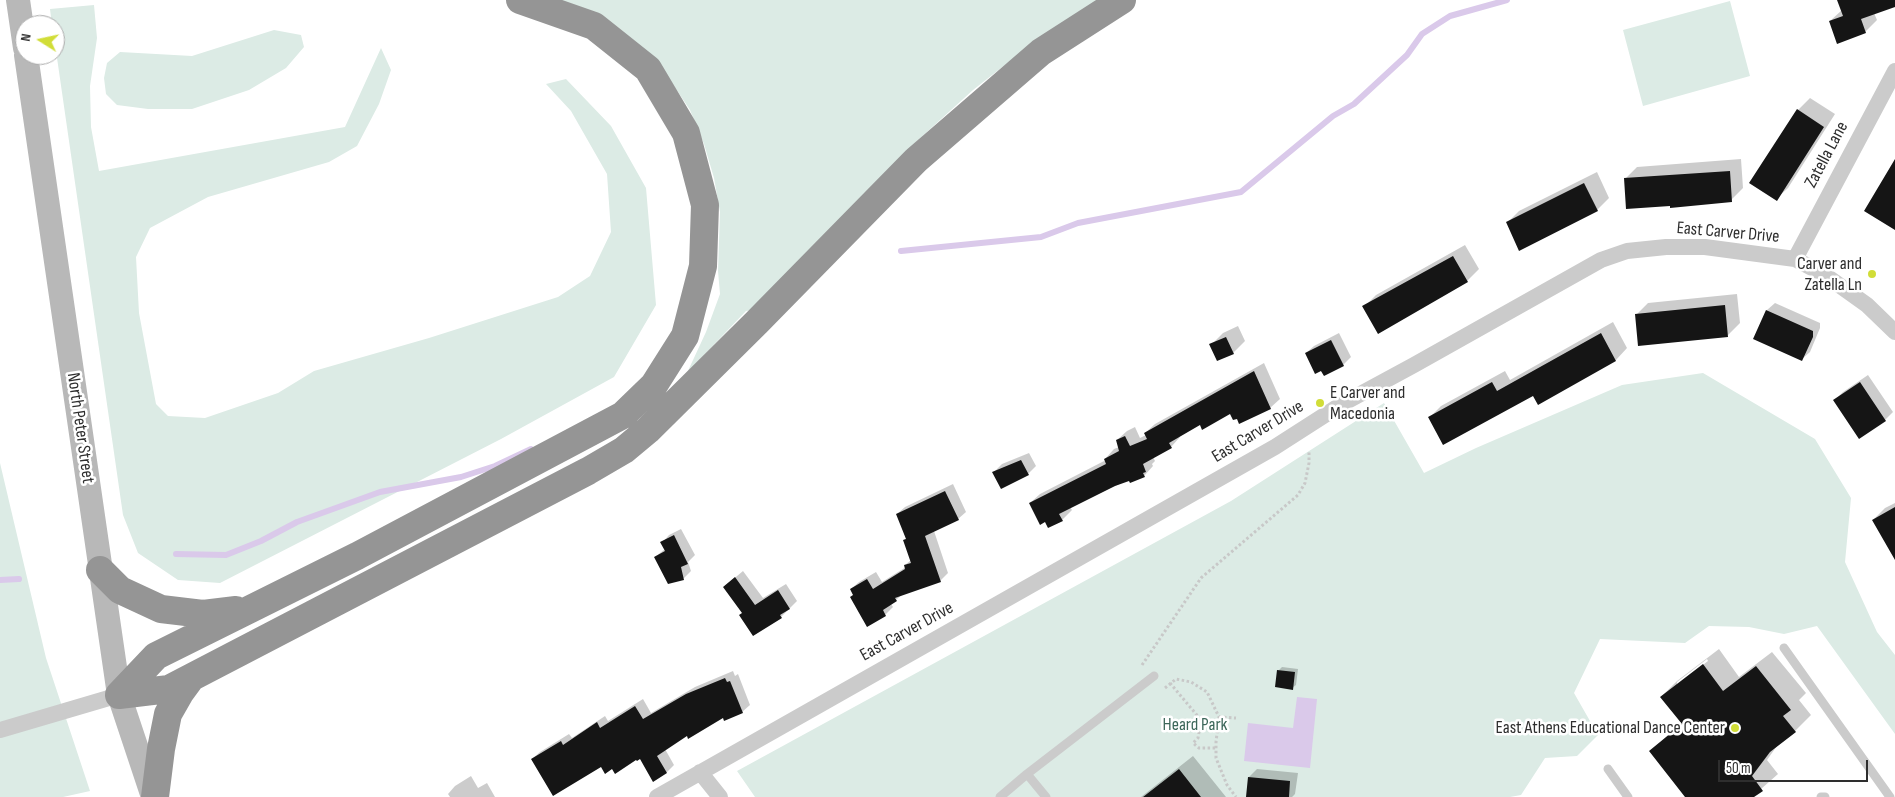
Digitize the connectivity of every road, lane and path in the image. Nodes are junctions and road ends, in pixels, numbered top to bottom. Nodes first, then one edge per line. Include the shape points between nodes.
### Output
1 (18, 0) edge
2 (520, 0) edge
3 (1122, 0) edge
4 (20, 15) edge
5 (27, 65) edge
6 (1895, 70) edge
7 (1795, 259) junction
8 (1895, 332) edge
9 (1309, 451) dead end
10 (100, 570) junction
11 (252, 608) junction
12 (1784, 648) dead end
13 (1144, 663) junction
14 (1137, 669) dead end
15 (1154, 676) junction
16 (191, 678) junction
17 (1170, 684) junction
18 (119, 694) junction
19 (1219, 717) junction
20 (1236, 718) dead end
21 (0, 730) edge
22 (1216, 748) junction
23 (1608, 769) dead end
24 (700, 772) junction
25 (1027, 774) junction
26 (154, 797) edge
27 (657, 797) edge
28 (720, 797) edge
29 (1000, 797) edge
30 (1046, 797) edge
31 (1236, 797) edge
32 (1628, 797) edge
33 (1821, 797) edge
34 (1825, 797) edge
35 (1890, 797) edge

1 - 4 street
2 - 11 highway via 594,26 648,69 686,133 705,205 703,266 685,336 654,384 623,414 357,556
3 - 16 highway via 1042,52 916,160 757,322 624,450
5 - 10 street, North Peter Street
6 - 7 street, Zatella Lane
7 - 8 street, East Carver Drive via 1825,275 1866,305
7 - 24 street, East Carver Drive via 1704,247 1628,251 1601,260 1342,404 1275,447
9 - 13 path via 1305,483 1298,495 1201,578
10 - 11 highway via 120,590 161,609 203,614
10 - 18 street, North Peter Street
11 - 18 highway via 156,656
12 - 35 lane
13 - 14 path
13 - 15 path
15 - 17 path via 1164,689
15 - 25 lane
16 - 18 highway via 169,689
16 - 26 highway via 168,714
17 - 19 path via 1176,679 1191,682 1206,692
17 - 22 path via 1201,720 1198,738 1192,743 1199,748
18 - 21 street
18 - 26 street, North Peter Street
19 - 20 path
19 - 22 path
22 - 31 path via 1216,758 1227,785
23 - 32 lane
24 - 27 street, East Carver Drive
24 - 28 street
25 - 29 lane
25 - 30 lane
33 - 34 lane

